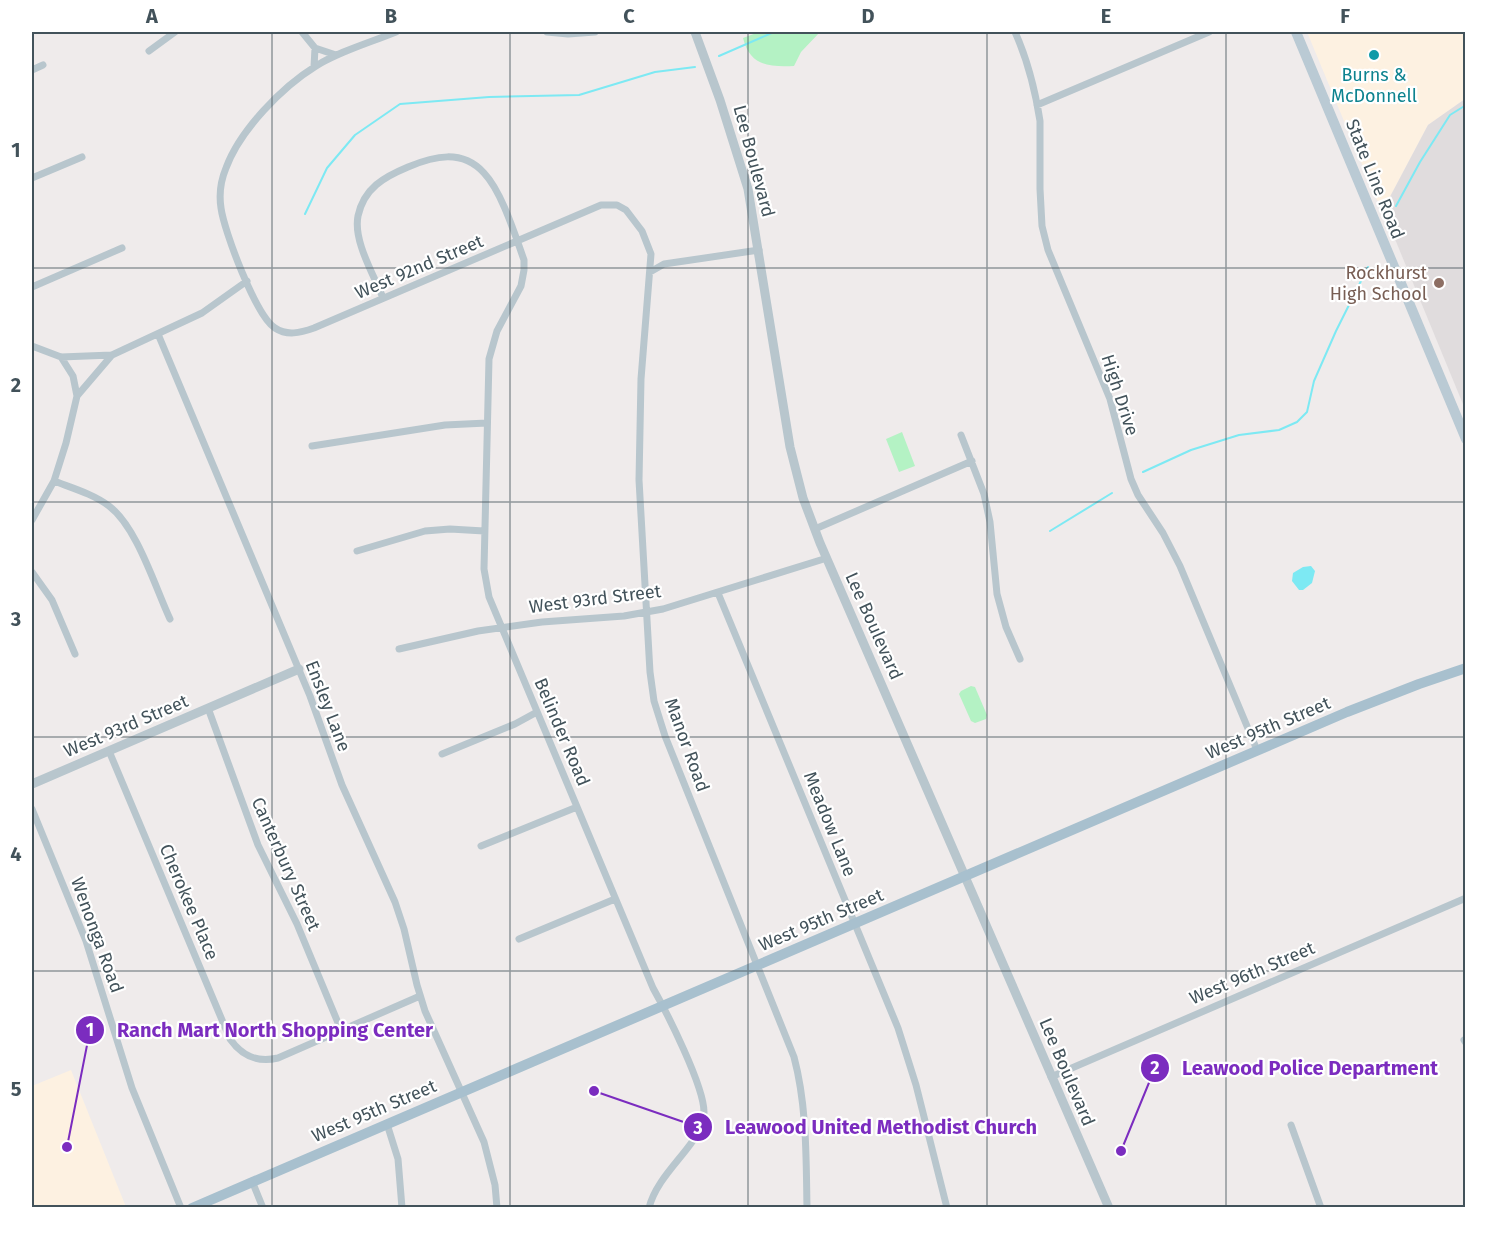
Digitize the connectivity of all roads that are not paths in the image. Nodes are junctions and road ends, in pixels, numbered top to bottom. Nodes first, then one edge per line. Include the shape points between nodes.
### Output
1 (175, 32) edge
2 (302, 32) edge
3 (396, 32) edge
4 (547, 32) edge
5 (595, 32) edge
6 (695, 32) edge
7 (1015, 32) edge
8 (1209, 32) edge
9 (1296, 32) edge
10 (315, 48) junction
11 (149, 51) dead end
12 (336, 56) junction
13 (43, 65) dead end
14 (314, 67) junction
15 (32, 70) edge
16 (1037, 105) junction
17 (82, 157) dead end
18 (32, 178) edge
19 (624, 209) joint
20 (517, 241) junction
21 (122, 248) dead end
22 (759, 250) junction
23 (651, 254) junction
24 (664, 264) junction
25 (650, 272) junction
26 (247, 281) junction
27 (32, 287) edge
28 (383, 298) junction
29 (158, 334) junction
30 (32, 346) edge
31 (112, 355) junction
32 (61, 357) junction
33 (77, 396) junction
34 (487, 423) junction
35 (961, 435) dead end
36 (1466, 439) edge
37 (312, 446) dead end
38 (972, 461) junction
39 (54, 481) junction
40 (33, 514) edge
41 (815, 529) junction
42 (484, 531) junction
43 (357, 551) dead end
44 (827, 558) junction
45 (32, 572) edge
46 (718, 593) junction
47 (646, 612) junction
48 (170, 620) dead end
49 (501, 627) junction
50 (399, 649) dead end
51 (75, 654) dead end
52 (1020, 658) dead end
53 (1466, 668) edge
54 (299, 669) junction
55 (208, 708) junction
56 (537, 712) junction
57 (1257, 750) junction
58 (109, 751) junction
59 (442, 754) dead end
60 (32, 784) edge
61 (577, 807) junction
62 (32, 809) edge
63 (481, 846) dead end
64 (964, 876) junction
65 (1466, 898) edge
66 (615, 899) junction
67 (855, 923) junction
68 (519, 939) dead end
69 (758, 966) junction
70 (420, 996) junction
71 (663, 1006) junction
72 (341, 1030) junction
73 (1051, 1077) junction
74 (460, 1092) junction
75 (387, 1124) junction
76 (1291, 1125) dead end
77 (252, 1181) junction
78 (181, 1208) edge
79 (192, 1208) edge
80 (263, 1208) edge
81 (402, 1208) edge
82 (497, 1208) edge
83 (649, 1208) edge
84 (807, 1208) edge
85 (947, 1208) edge
86 (1108, 1208) edge
87 (1321, 1208) edge

1 - 11 street
2 - 10 street
3 - 12 street, West 92nd Street
4 - 5 street
6 - 22 street, Lee Boulevard via 741,163
7 - 16 street, High Drive via 1031,73
8 - 16 street
9 - 36 main road, State Line Road
10 - 12 street
10 - 14 street
12 - 14 street, West 92nd Street
13 - 15 street
14 - 26 street, West 92nd Street via 252,123 226,168 220,193 221,211
16 - 57 street, High Drive via 1042,226 1048,250 1110,399 1131,479 1180,566
17 - 18 street
19 - 20 street, West 92nd Street via 601,205
19 - 23 street, Manor Road via 642,231
20 - 28 street, West 92nd Street
20 - 28 street, Belinder Road via 495,188 479,168 466,160 449,157 429,158 410,166 374,185 358,215 358,238
20 - 34 street, Belinder Road via 524,260 524,277 492,345
21 - 27 street
22 - 24 street
22 - 41 street, Lee Boulevard via 790,447
23 - 24 street
23 - 25 street, Manor Road
24 - 25 street
25 - 47 street, Manor Road via 639,440
26 - 28 street, West 92nd Street via 266,321 287,333 304,331
26 - 29 street via 202,313
29 - 31 street
29 - 54 street, Ensley Lane
30 - 32 street
31 - 32 street
31 - 33 street
32 - 33 street via 73,376
33 - 39 street
34 - 37 street via 445,425
34 - 42 street, Belinder Road
35 - 38 street
38 - 41 street
38 - 52 street via 990,522 997,594
39 - 40 street
39 - 48 street via 97,498 123,520
41 - 44 street, Lee Boulevard
42 - 43 street via 425,531
42 - 49 street, Belinder Road via 485,582
44 - 46 street, West 93rd Street
44 - 64 street, Lee Boulevard
45 - 51 street via 52,600
46 - 47 street, West 93rd Street
46 - 67 street, Meadow Lane
47 - 49 street, West 93rd Street
47 - 69 street, Manor Road via 658,717
49 - 50 street, West 93rd Street
49 - 56 street, Belinder Road
53 - 57 main road, West 95th Street
54 - 55 street, West 93rd Street
54 - 70 street, Ensley Lane via 342,785 395,902
55 - 58 street, West 93rd Street
55 - 72 street, Canterbury Street via 251,826
56 - 59 street
56 - 61 street, Belinder Road
57 - 64 main road, West 95th Street
58 - 60 street, West 93rd Street
58 - 72 street, Cherokee Place via 230,1039 242,1053 269,1060
61 - 63 street
61 - 66 street, Belinder Road
62 - 78 street, Wenonga Road via 86,941 132,1088
64 - 67 main road, West 95th Street
64 - 73 street, Lee Boulevard
65 - 73 street, West 96th Street
66 - 68 street
66 - 71 street, Belinder Road
67 - 69 main road, West 95th Street
67 - 85 street, Meadow Lane via 905,1048
69 - 71 main road, West 95th Street
69 - 84 street, Manor Road via 799,1077
70 - 72 street
70 - 74 street, Ensley Lane
71 - 74 main road, West 95th Street
71 - 83 street, Belinder Road via 701,1094 704,1111 694,1140 657,1189
73 - 86 street, Lee Boulevard
74 - 75 main road, West 95th Street
74 - 82 street, Ensley Lane via 484,1142
75 - 77 main road, West 95th Street
75 - 81 street via 398,1159
76 - 87 street
77 - 79 main road, West 95th Street
77 - 80 street

